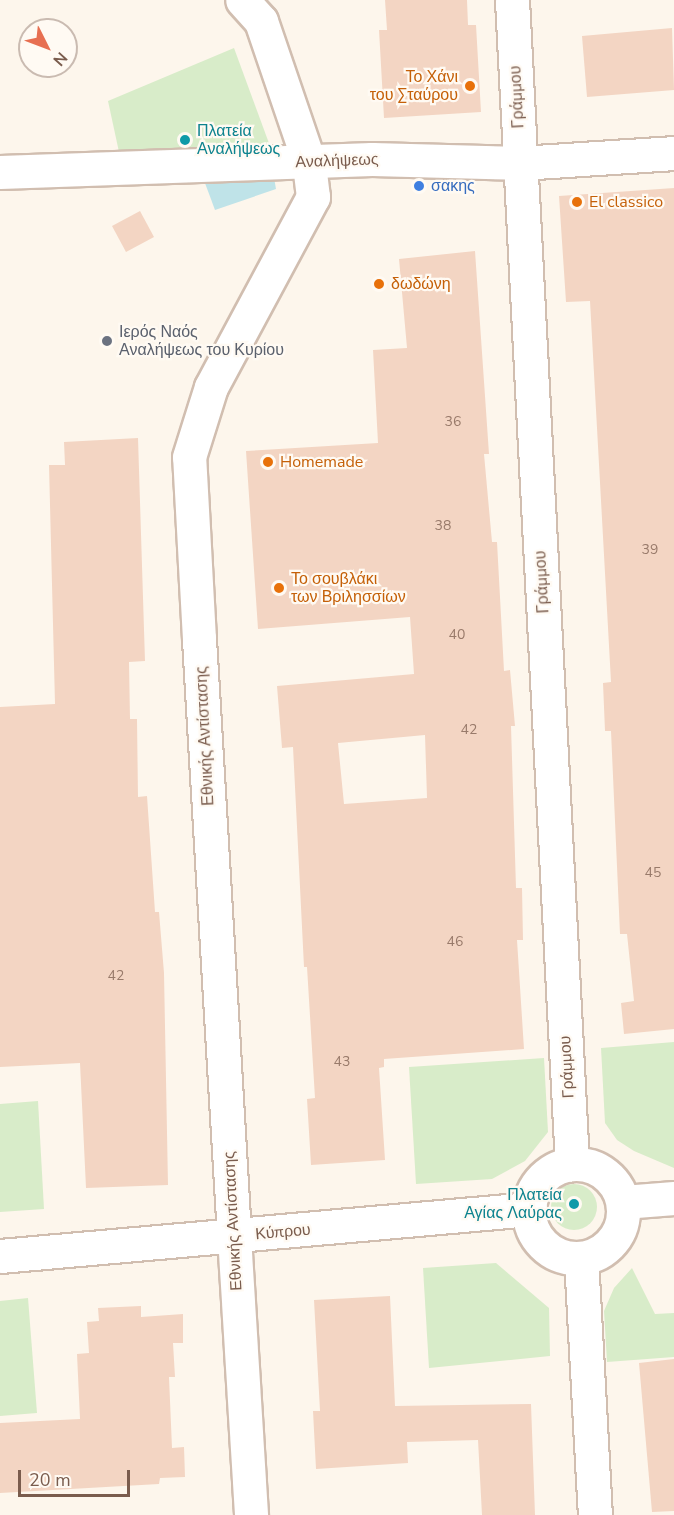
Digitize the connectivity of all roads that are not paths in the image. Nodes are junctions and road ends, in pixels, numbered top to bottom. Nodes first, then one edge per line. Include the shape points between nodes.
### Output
1 (242, 0) edge
2 (512, 0) edge
3 (674, 153) edge
4 (309, 162) junction
5 (520, 163) junction
6 (0, 172) edge
7 (572, 1164) junction
8 (674, 1198) edge
9 (623, 1202) junction
10 (530, 1209) junction
11 (234, 1236) junction
12 (0, 1256) edge
13 (581, 1258) junction
14 (251, 1515) edge
15 (594, 1515) edge

1 - 4 street, Εθνικής Αντίστασης via 261,21
2 - 5 street, Γράμμου
3 - 5 street, Αναλήψεως
4 - 5 street, Αναλήψεως
4 - 6 street, Αναλήψεως
4 - 11 street, Εθνικής Αντίστασης via 313,197 211,387 189,458
5 - 7 street, Γράμμου
7 - 9 street via 599,1169 618,1189
7 - 10 street via 547,1174 532,1196
8 - 9 street
9 - 13 street via 622,1221 614,1239 599,1252
10 - 11 street, Κύπρου
10 - 13 street via 531,1225 551,1250
11 - 12 street, Κύπρου
11 - 14 street, Εθνικής Αντίστασης
13 - 15 street

